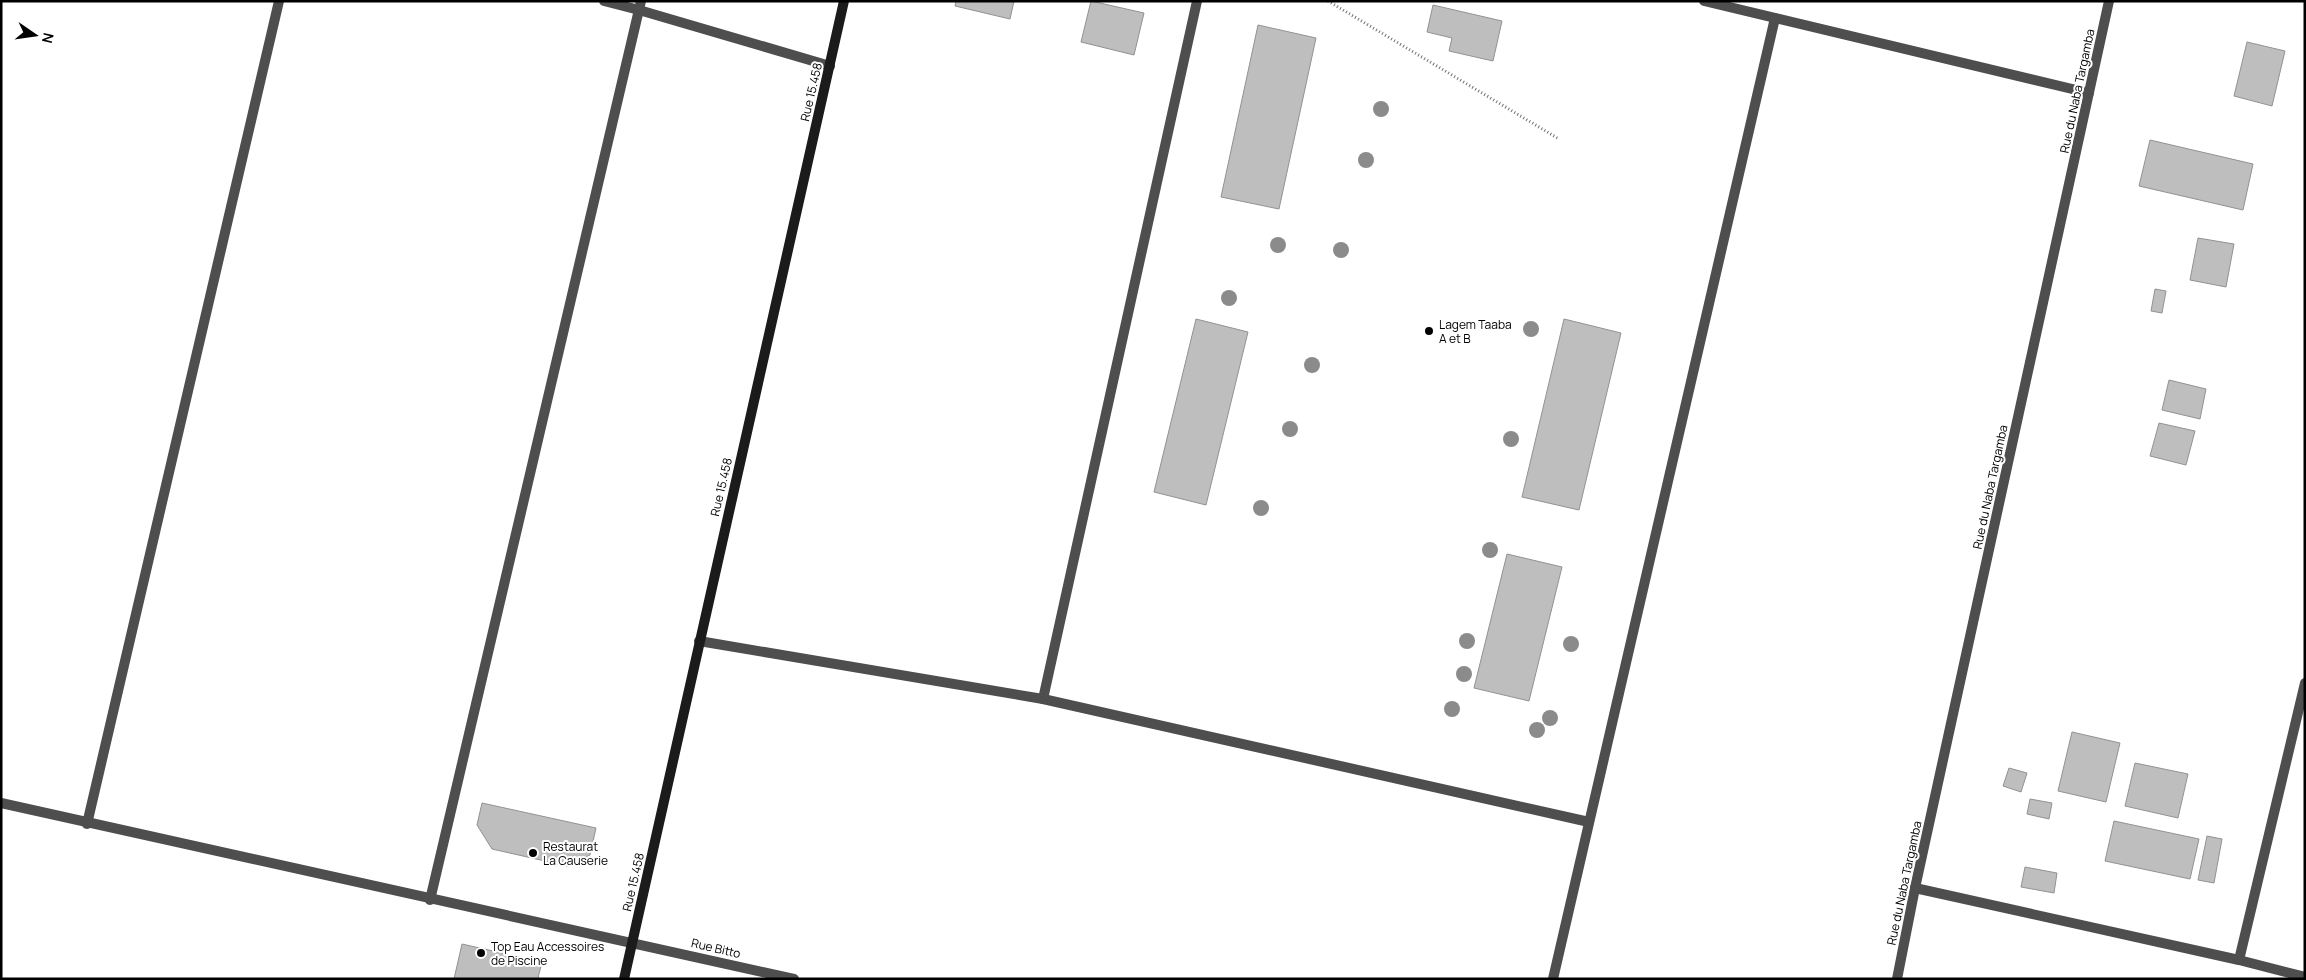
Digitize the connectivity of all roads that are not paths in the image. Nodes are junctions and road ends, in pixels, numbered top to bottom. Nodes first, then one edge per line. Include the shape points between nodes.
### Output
1 (279, 1) edge
2 (604, 1) edge
3 (844, 1) edge
4 (1197, 1) edge
5 (1704, 1) edge
6 (2109, 1) edge
7 (640, 5) edge
8 (1775, 18) junction
9 (830, 66) junction
10 (2089, 93) junction
11 (699, 641) junction
12 (2305, 683) edge
13 (1043, 700) junction
14 (1, 803) edge
15 (1589, 822) junction
16 (87, 824) junction
17 (1915, 888) junction
18 (430, 900) junction
19 (632, 942) junction
20 (2239, 960) junction
21 (2305, 978) edge
22 (624, 979) edge
23 (794, 979) edge
24 (1553, 979) edge
25 (1897, 979) edge

1 - 16 street
2 - 7 street
3 - 9 main road, Rue 15.458
4 - 13 street
5 - 8 street
6 - 10 street, Rue du Naba Targamba
7 - 9 street
7 - 18 street
8 - 10 street
8 - 15 street
9 - 11 main road, Rue 15.458
10 - 17 street, Rue du Naba Targamba
11 - 13 street
11 - 19 main road, Rue 15.458
12 - 20 street
13 - 15 street
14 - 16 street, Rue Bitto
15 - 24 street
16 - 18 street, Rue Bitto
17 - 20 street
17 - 25 street, Rue du Naba Targamba
18 - 19 street, Rue Bitto
19 - 22 main road, Rue 15.458
19 - 23 street, Rue Bitto
20 - 21 street

